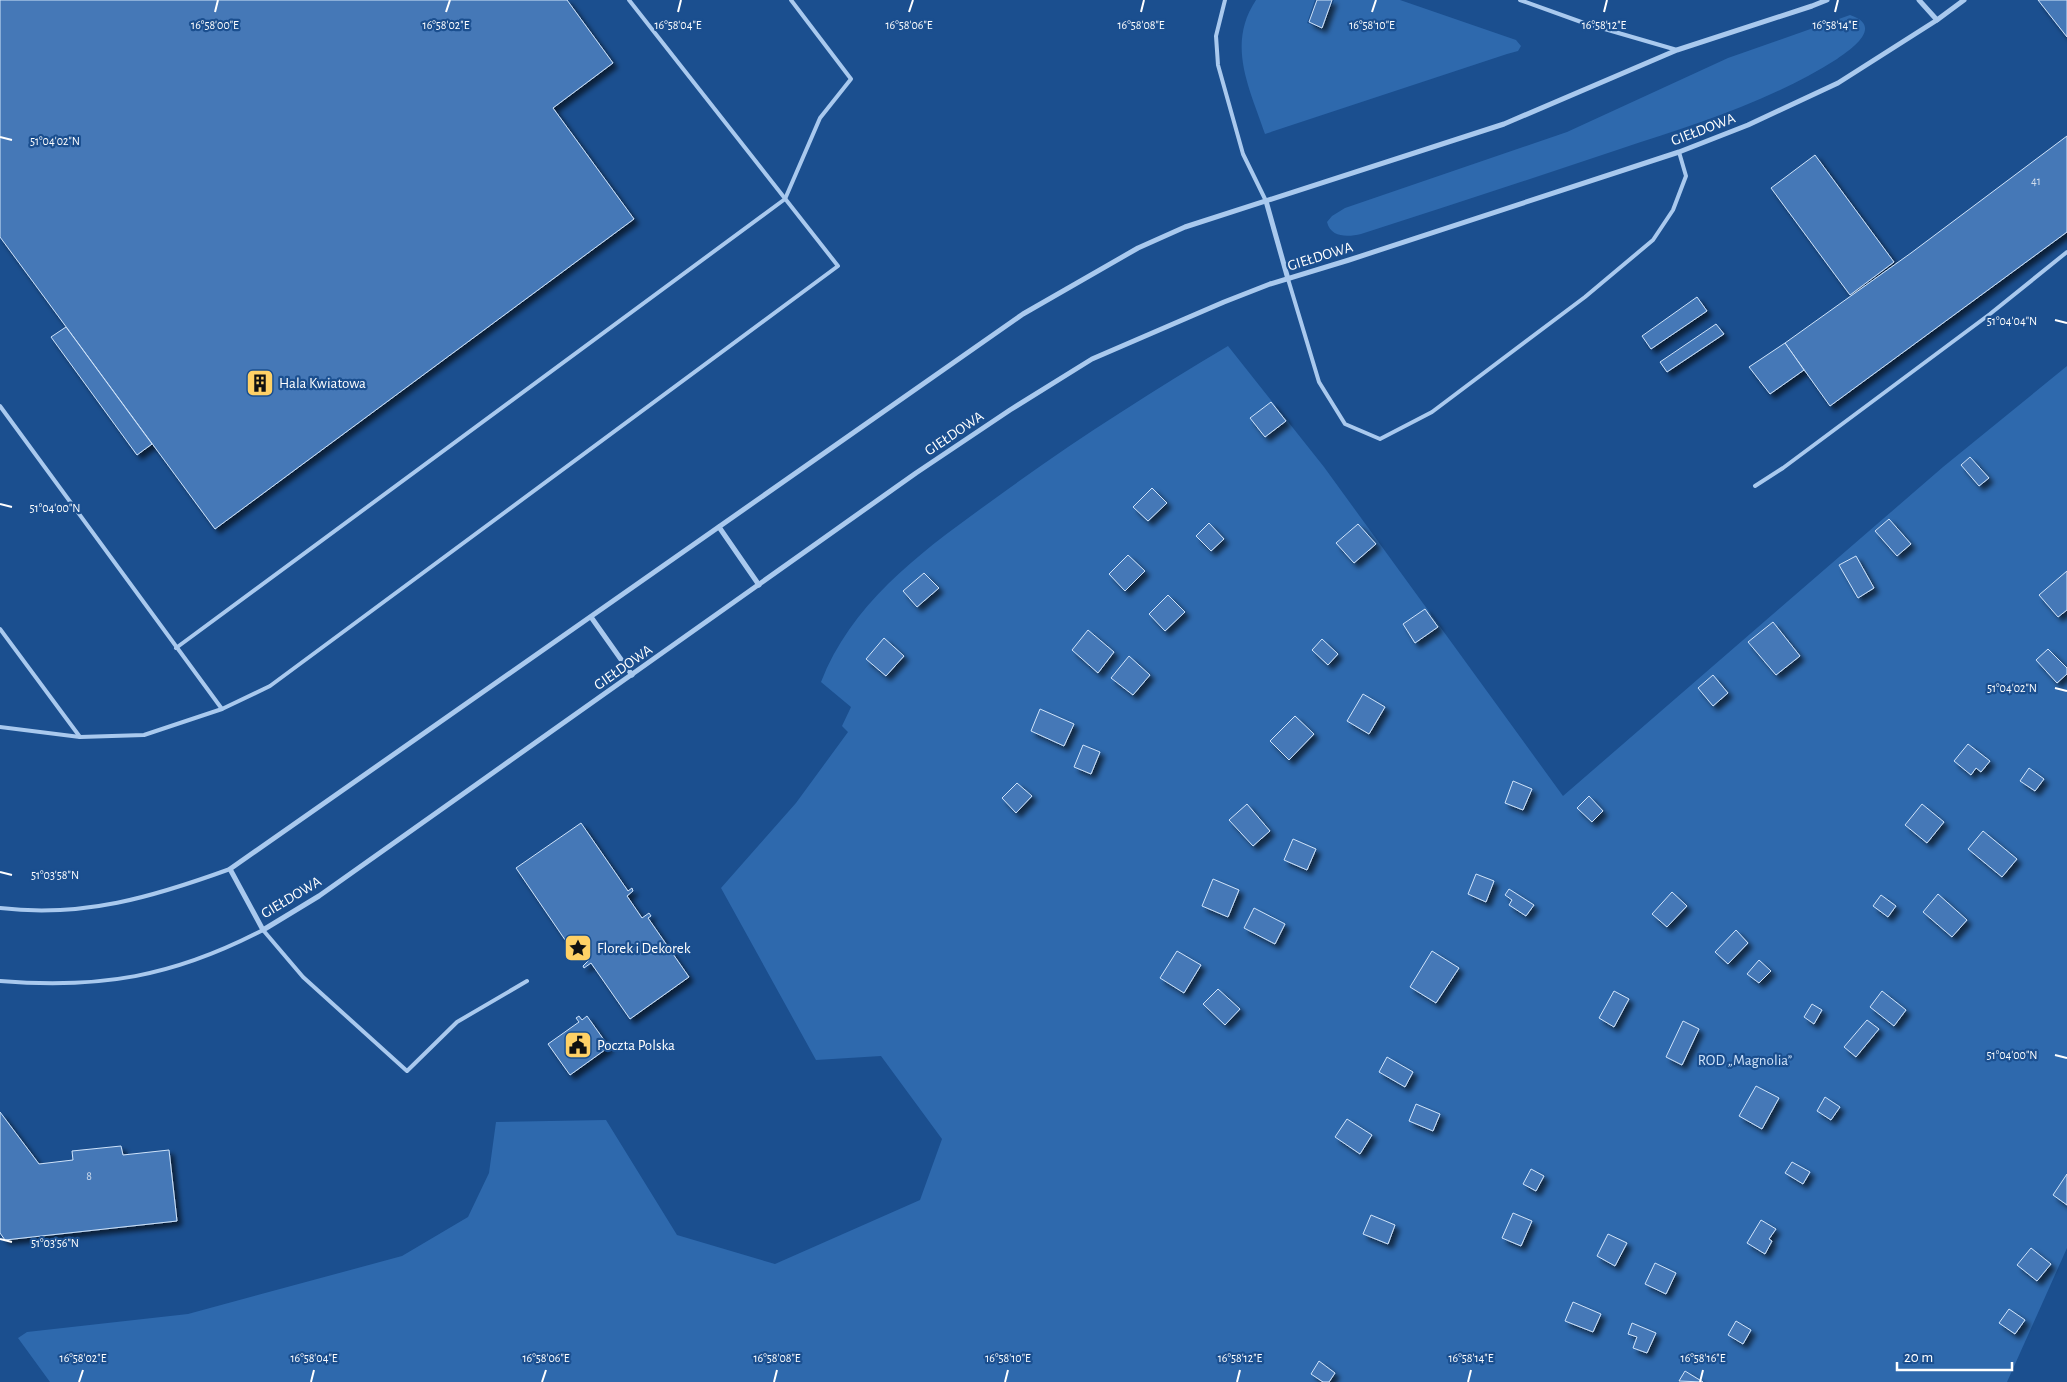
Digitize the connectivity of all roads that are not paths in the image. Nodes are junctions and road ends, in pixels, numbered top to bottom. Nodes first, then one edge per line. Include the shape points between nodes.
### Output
1 (629, 0) edge
2 (791, 0) edge
3 (1225, 0) edge
4 (1520, 0) edge
5 (1827, 0) edge
6 (1919, 0) edge
7 (1964, 0) edge
8 (1937, 20) junction
9 (1677, 50) junction
10 (1679, 152) junction
11 (785, 198) junction
12 (1266, 201) junction
13 (2067, 252) edge
14 (1288, 279) junction
15 (0, 406) edge
16 (1755, 486) dead end
17 (719, 527) junction
18 (759, 585) junction
19 (591, 617) junction
20 (0, 629) edge
21 (176, 648) junction
22 (632, 676) junction
23 (222, 709) junction
24 (0, 727) edge
25 (80, 737) junction
26 (230, 869) junction
27 (0, 908) edge
28 (263, 930) junction
29 (527, 980) dead end
30 (0, 981) edge

1 - 11 lane
2 - 11 lane via 851,79 820,118
3 - 12 lane via 1216,36 1218,65 1243,154
4 - 9 lane
5 - 9 street
6 - 8 street
7 - 8 street, GIEŁDOWA
8 - 10 street, GIEŁDOWA via 1838,84
9 - 12 street via 1504,124
10 - 14 street, GIEŁDOWA
10 - 14 lane via 1686,176 1673,210 1653,240 1585,297 1432,412 1380,439 1345,424 1319,382
11 - 21 lane
11 - 23 lane via 838,266 270,686
12 - 14 street
12 - 17 street via 1185,227 1138,248 1023,314
13 - 16 lane via 1990,314
14 - 18 street, GIEŁDOWA via 1224,302 1092,359 916,473
15 - 21 lane
17 - 18 street
17 - 19 street
18 - 22 street, GIEŁDOWA
19 - 22 street
19 - 26 street
20 - 25 lane
21 - 23 lane
22 - 28 street, GIEŁDOWA via 319,896
23 - 25 lane via 144,734
24 - 25 lane
26 - 27 lane via 170,891 107,906 53,912
26 - 28 street, GIEŁDOWA
28 - 29 lane via 303,977 407,1071 457,1022
28 - 30 lane via 199,959 135,976 62,984

